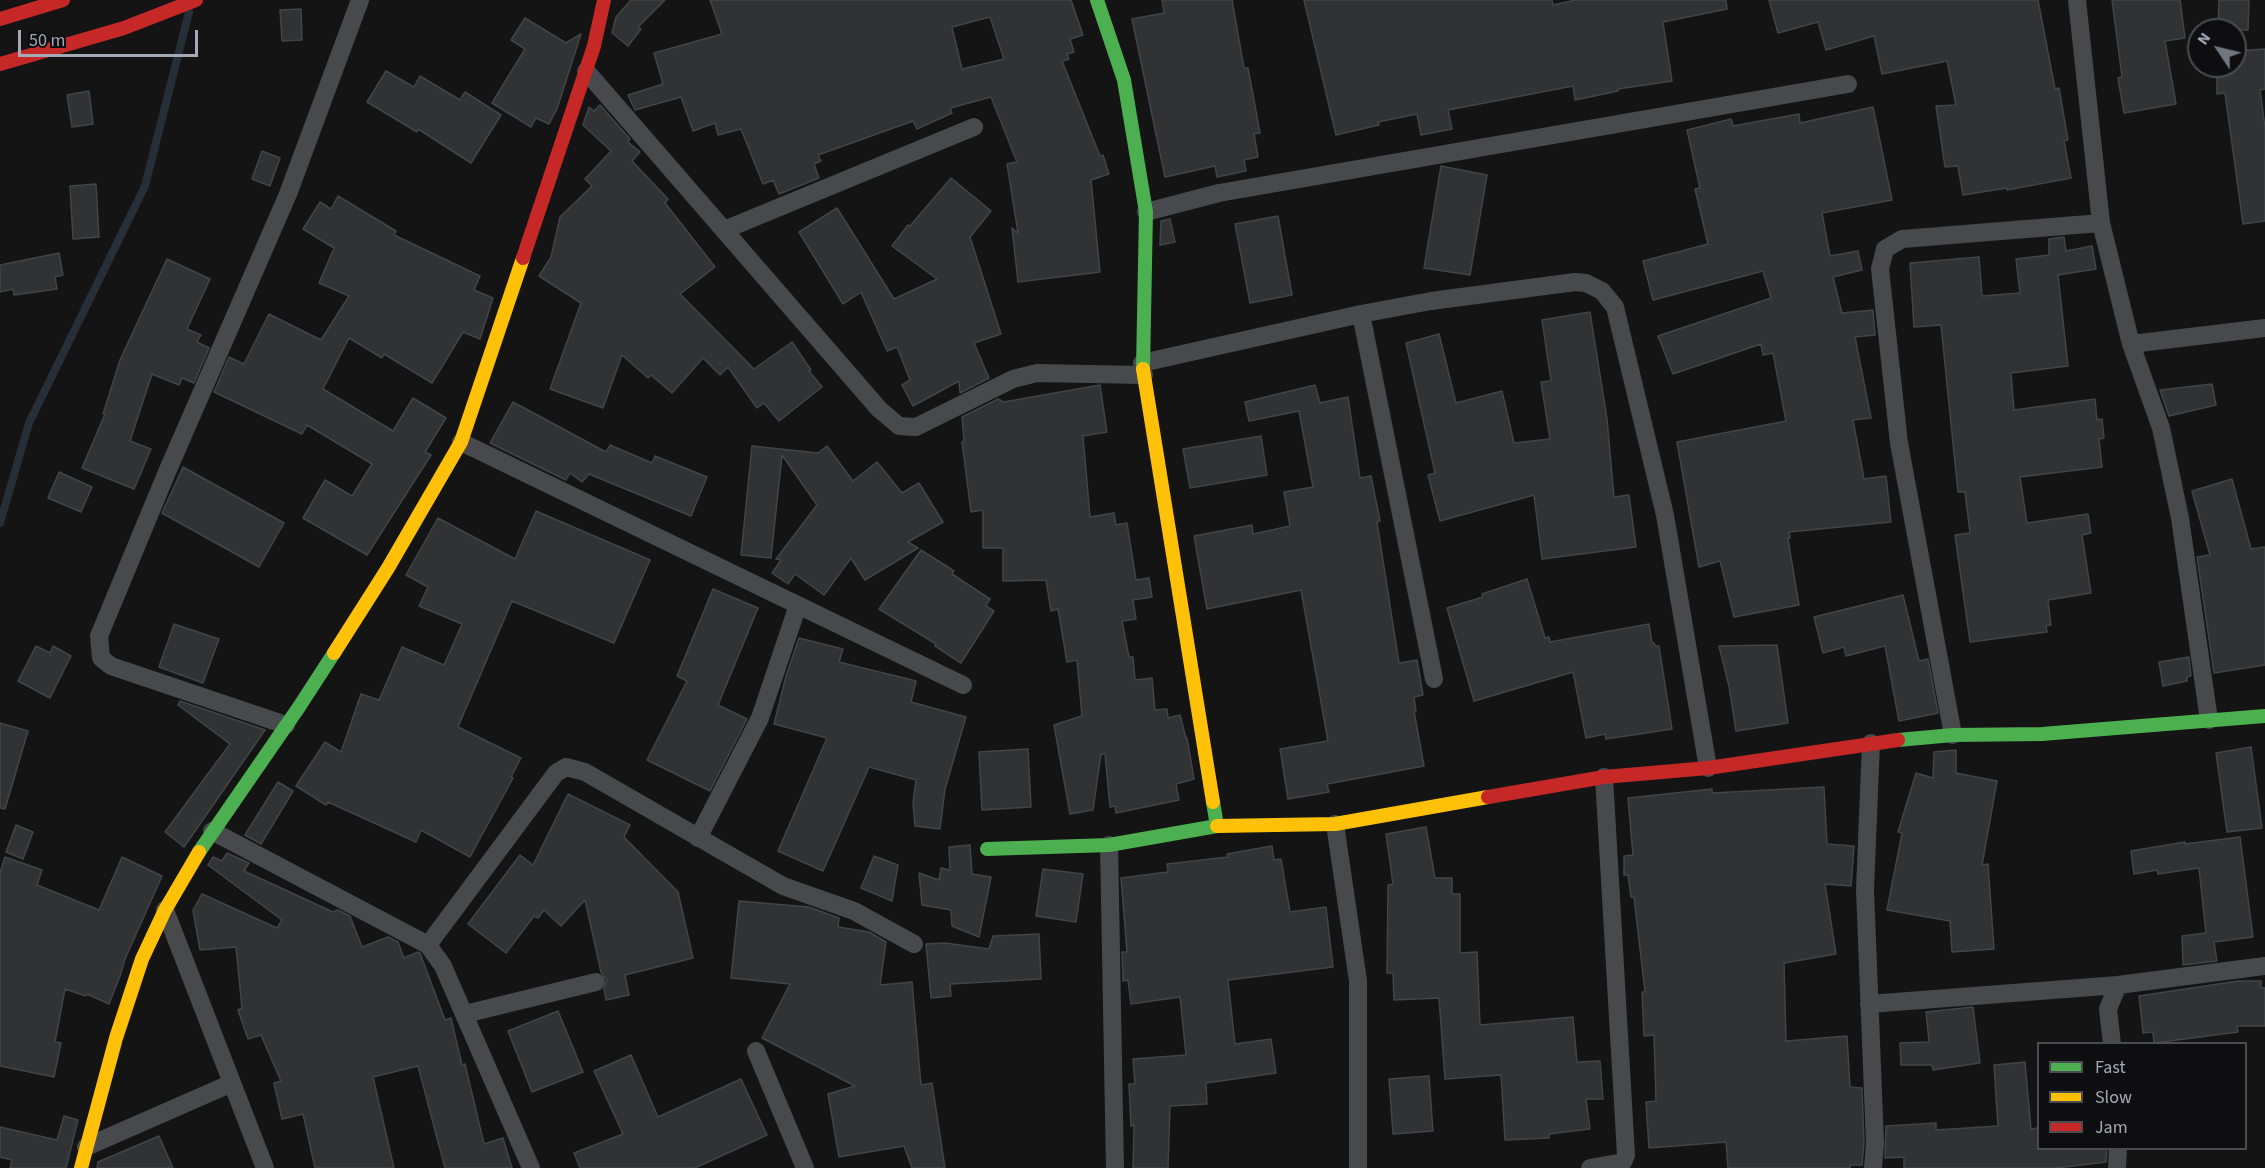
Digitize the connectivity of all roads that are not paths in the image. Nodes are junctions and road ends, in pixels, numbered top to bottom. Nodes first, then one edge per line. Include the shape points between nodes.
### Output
1 (63, 0) edge
2 (196, 0) edge
3 (360, 0) edge
4 (604, 0) edge
5 (1097, 0) edge
6 (2077, 0) edge
7 (0, 19) edge
8 (0, 64) edge
9 (586, 71) junction
10 (1848, 84) dead end
11 (974, 127) dead end
12 (1146, 212) junction
13 (2101, 223) junction
14 (724, 230) junction
15 (1361, 314) junction
16 (2265, 328) edge
17 (2131, 344) junction
18 (1143, 369) junction
19 (461, 442) junction
20 (798, 605) junction
21 (1434, 679) dead end
22 (963, 686) dead end
23 (2265, 716) edge
24 (2209, 720) junction
25 (286, 725) junction
26 (1953, 735) junction
27 (1871, 743) junction
28 (1708, 768) junction
29 (1604, 777) junction
30 (1335, 824) junction
31 (1217, 826) junction
32 (212, 831) junction
33 (699, 838) junction
34 (1109, 845) junction
35 (987, 849) dead end
36 (165, 910) junction
37 (914, 944) dead end
38 (428, 945) junction
39 (2265, 966) edge
40 (596, 982) dead end
41 (2118, 985) junction
42 (2089, 987) junction
43 (1869, 1004) junction
44 (2108, 1009) junction
45 (465, 1014) junction
46 (2112, 1042) edge
47 (756, 1050) dead end
48 (232, 1083) junction
49 (86, 1147) junction
50 (2118, 1150) edge
51 (81, 1168) edge
52 (265, 1168) edge
53 (531, 1168) edge
54 (805, 1168) edge
55 (1115, 1168) edge
56 (1359, 1168) edge
57 (1590, 1168) edge
58 (1873, 1168) edge
59 (2117, 1168) edge

1 - 7 street
2 - 8 street via 124,28
3 - 25 street via 288,194 99,636 100,658 111,666
4 - 9 street
5 - 12 street via 1124,80
6 - 13 street
9 - 14 street
9 - 19 street
10 - 12 street via 1219,193
11 - 14 street
12 - 18 street
13 - 17 street
13 - 26 street via 1902,239 1885,249 1880,269 1899,444
14 - 18 street via 879,409 899,426 916,427 1013,379 1037,373
15 - 18 street
15 - 21 street
15 - 28 street via 1575,282 1602,291 1615,307 1665,515
16 - 17 street
17 - 24 street via 2161,428 2180,518
18 - 31 street
19 - 20 street
19 - 25 street via 388,568
20 - 22 street
20 - 33 street via 760,718
23 - 24 street
24 - 26 street via 2042,734
25 - 32 street
26 - 27 street
27 - 28 street
27 - 43 street via 1865,890
28 - 29 street
29 - 30 street
29 - 57 street via 1626,1155 1623,1162
30 - 31 street
30 - 56 street via 1358,981
31 - 34 street
32 - 36 street
32 - 38 street
33 - 37 street via 783,886 854,911
33 - 38 street via 585,772 566,766 556,773
34 - 35 street
34 - 55 street
36 - 48 street
36 - 49 street via 142,959
38 - 45 street via 443,966
39 - 41 street
40 - 45 street
41 - 42 street
41 - 44 street
42 - 43 street
42 - 44 street
43 - 58 street
44 - 46 street
45 - 53 street
47 - 54 street
48 - 49 street
48 - 52 street
49 - 51 street
50 - 59 street

